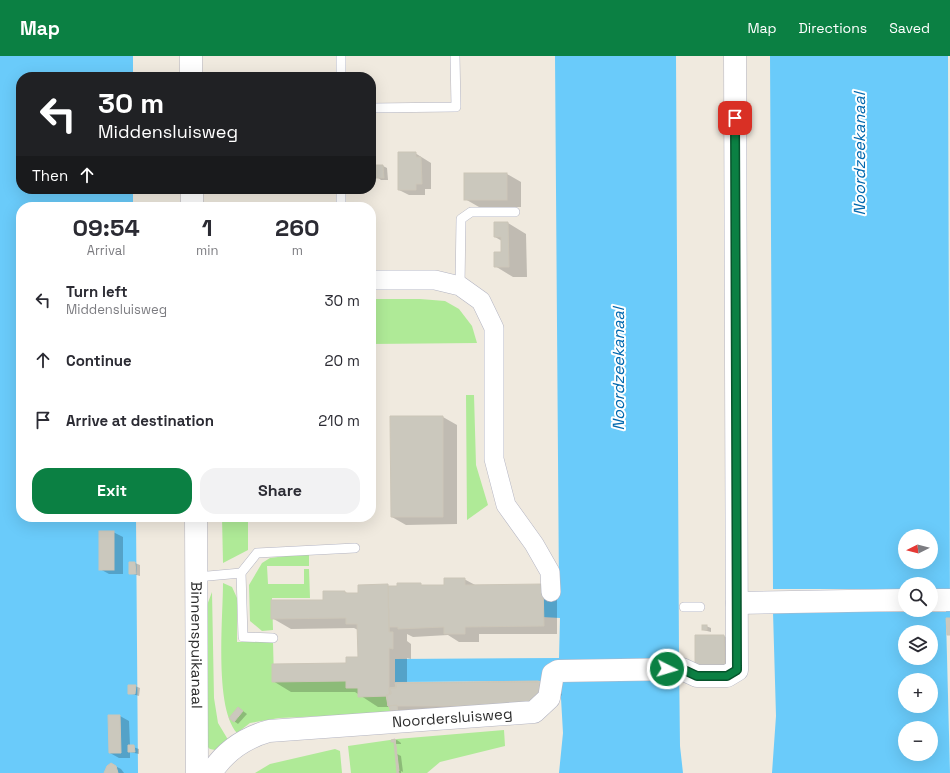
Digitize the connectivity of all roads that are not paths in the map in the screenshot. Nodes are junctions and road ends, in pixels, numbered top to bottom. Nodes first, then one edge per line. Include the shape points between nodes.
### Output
1 (191, 56) edge
2 (340, 56) edge
3 (455, 56) edge
4 (735, 56) edge
5 (191, 72) edge
6 (341, 72) edge
7 (376, 108) edge
8 (514, 212) dead end
9 (376, 280) edge
10 (460, 286) junction
11 (196, 522) edge
12 (355, 548) dead end
13 (241, 573) junction
14 (197, 577) junction
15 (552, 592) dead end
16 (898, 600) edge
17 (938, 600) edge
18 (950, 600) edge
19 (684, 607) dead end
20 (700, 607) dead end
21 (737, 612) junction
22 (273, 638) dead end
23 (197, 773) edge
24 (211, 773) edge

1 - 5 street
2 - 6 lane
3 - 7 lane via 456,107
4 - 21 street
8 - 10 lane via 471,212 461,219
9 - 10 street via 435,280
10 - 15 street via 481,301 494,328 494,459 506,505 550,572
11 - 14 street, Binnenspuikanaal
12 - 13 lane via 257,553
13 - 14 lane
13 - 22 lane via 243,637
14 - 23 street, Binnenspuikanaal
16 - 21 street via 765,602
17 - 18 street
19 - 20 lane
21 - 24 street, Noordersluisweg via 737,667 734,673 727,676 697,676 682,669 558,671 553,674 549,698 534,712 269,731 239,743 220,758

